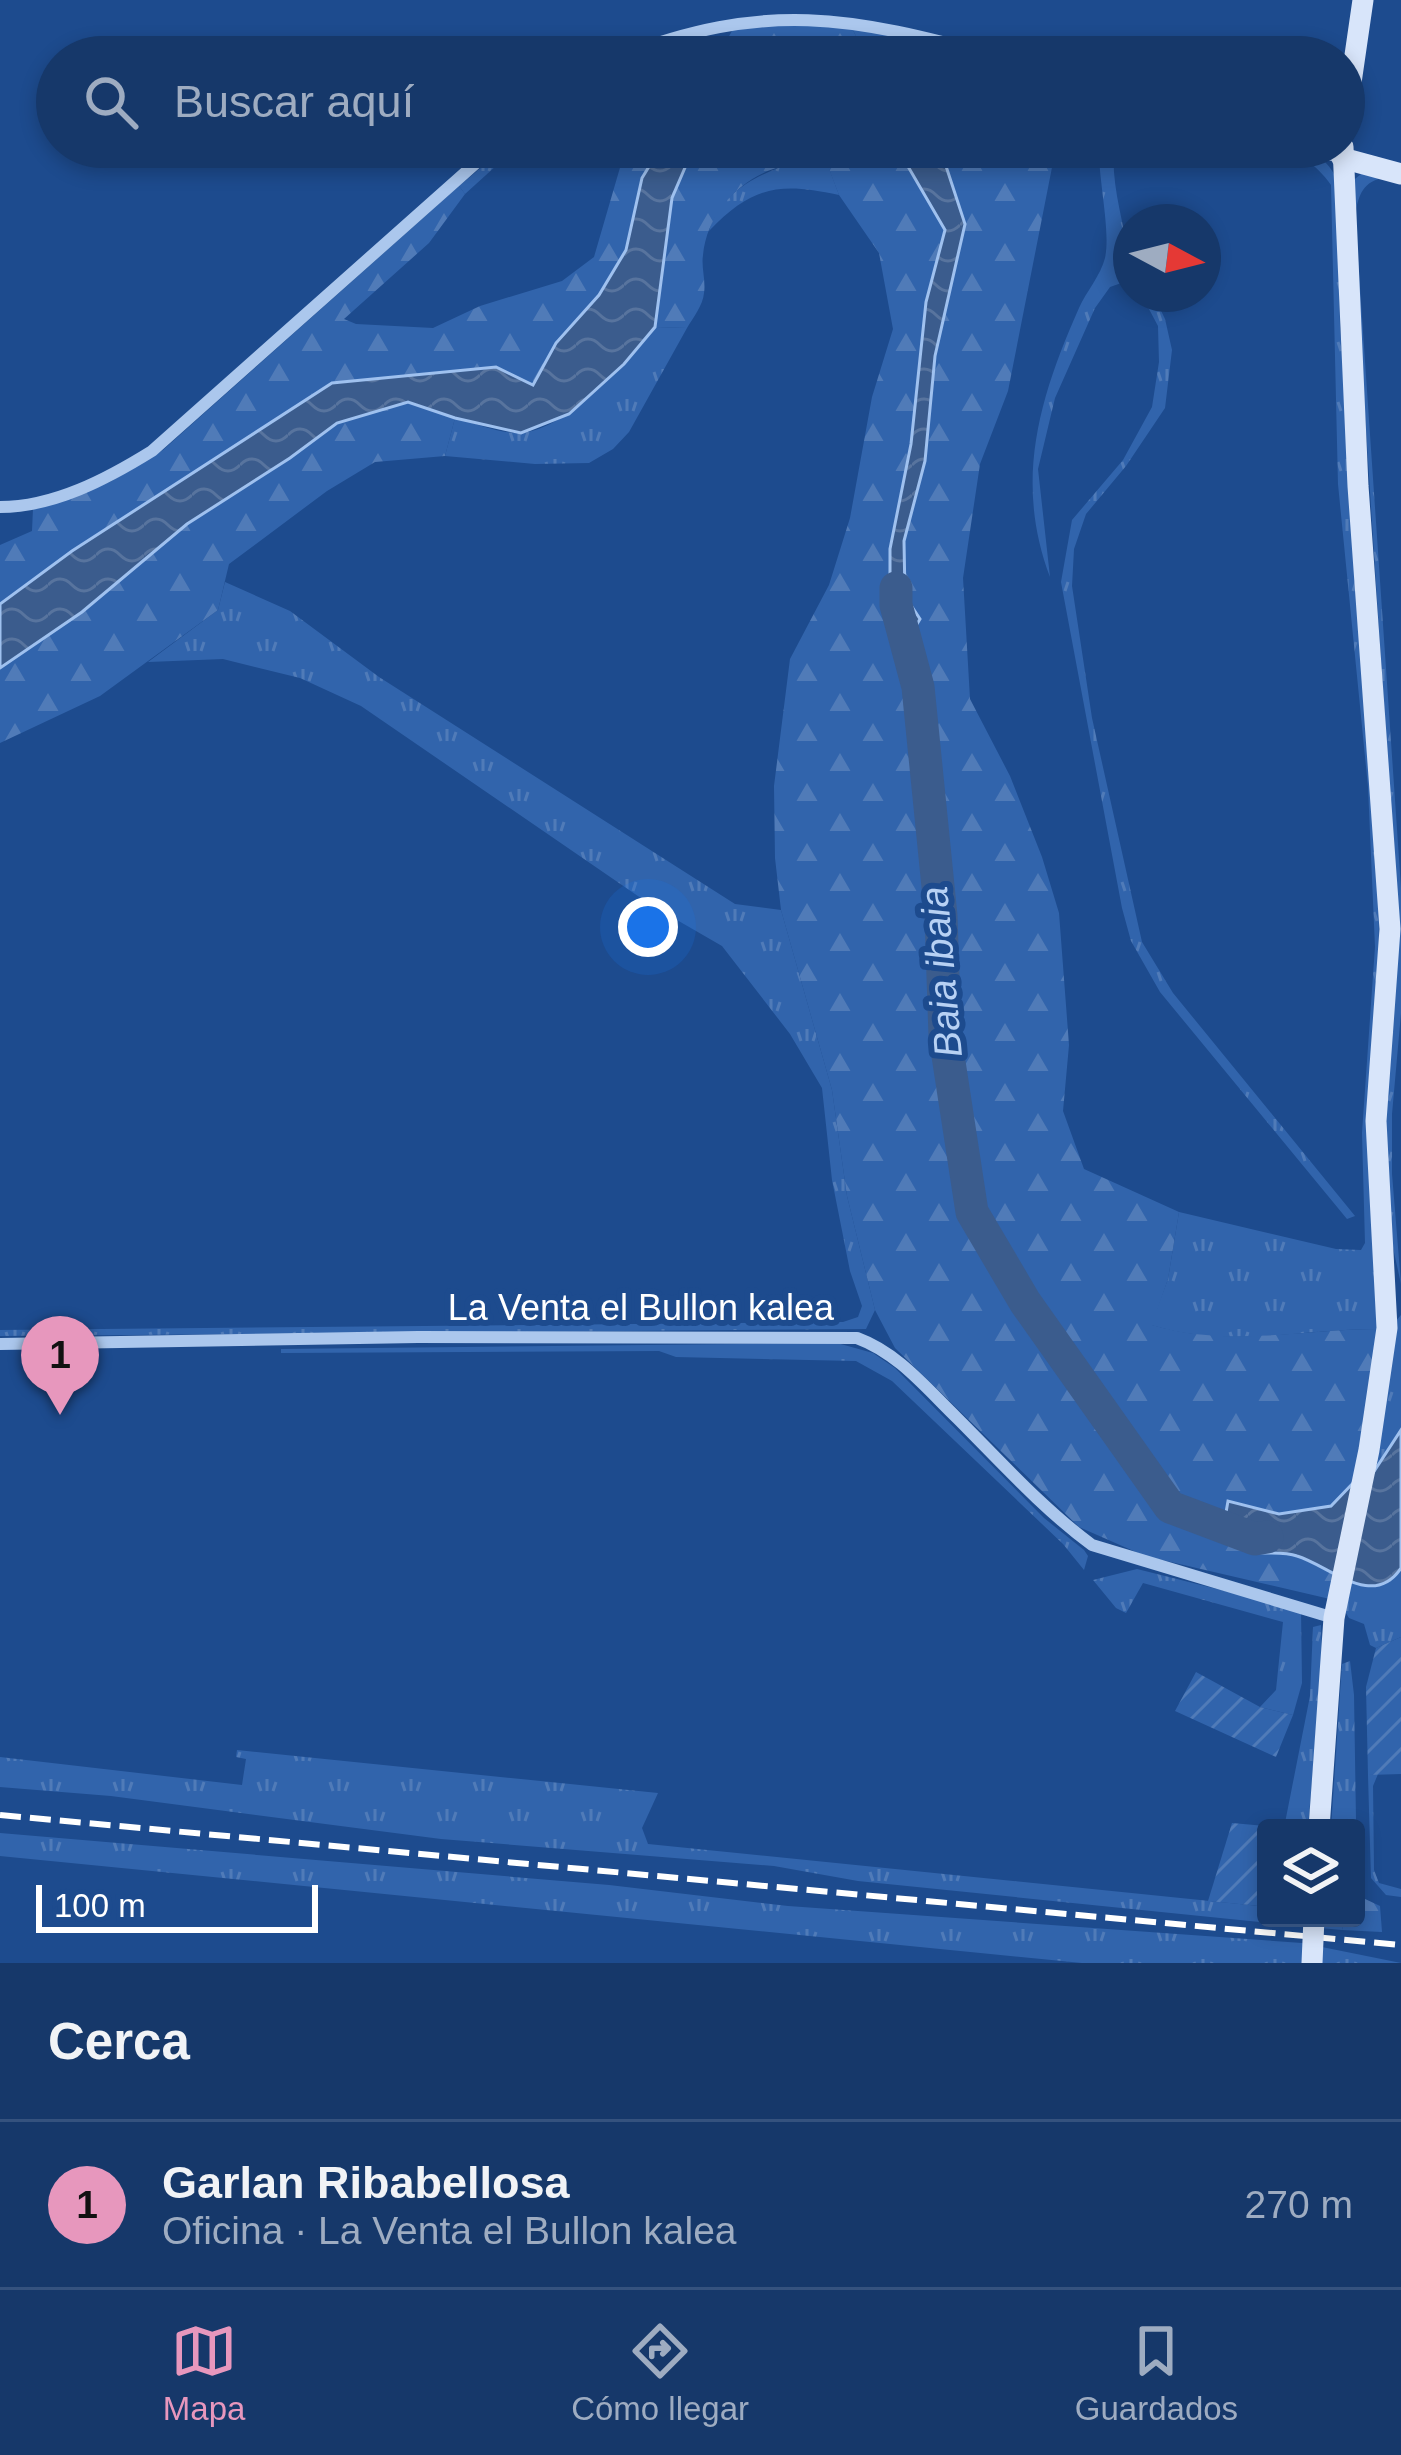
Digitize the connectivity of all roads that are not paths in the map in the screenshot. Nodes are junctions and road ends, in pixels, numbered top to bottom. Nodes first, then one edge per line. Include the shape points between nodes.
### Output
1 (1363, 0) edge
2 (671, 36) edge
3 (919, 36) edge
4 (1358, 36) edge
5 (1365, 161) edge
6 (470, 168) edge
7 (1343, 168) edge
8 (1401, 174) edge
9 (0, 507) edge
10 (0, 1345) edge
11 (1334, 1618) junction
12 (1320, 1819) edge
13 (1314, 1927) edge
14 (1312, 1963) edge

1 - 4 street
2 - 3 street via 794,14
5 - 8 street
6 - 9 street via 152,451 66,494
7 - 11 street via 1390,929 1376,1121 1387,1328
10 - 11 street, La Venta el Bullon kalea via 856,1338 881,1347 1092,1545
11 - 12 street
13 - 14 street, bridge

